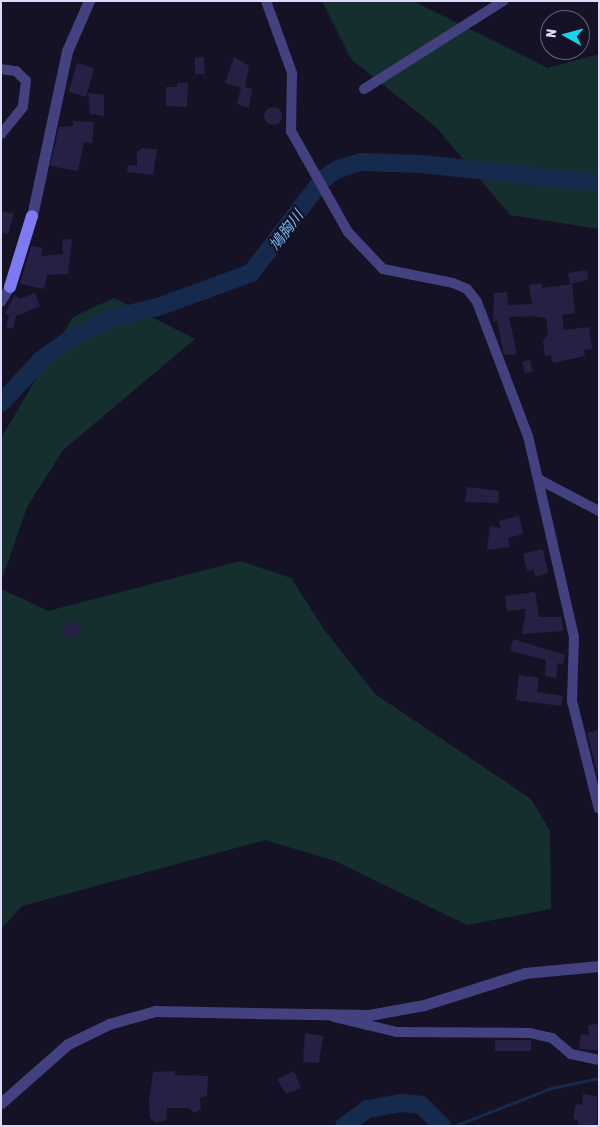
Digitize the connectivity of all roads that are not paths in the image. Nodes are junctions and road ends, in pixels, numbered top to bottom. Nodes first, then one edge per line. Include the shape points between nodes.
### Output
1 (89, 1) edge
2 (266, 1) edge
3 (502, 1) edge
4 (1, 69) edge
5 (364, 89) dead end
6 (1, 134) edge
7 (32, 216) joint
8 (10, 287) joint
9 (1, 302) edge
10 (538, 479) junction
11 (599, 511) edge
12 (599, 809) edge
13 (599, 966) edge
14 (334, 1017) junction
15 (599, 1060) edge
16 (1, 1103) edge

1 - 7 street via 67,51
2 - 10 street via 292,73 291,131 332,204 359,246 383,269 467,289 512,387
3 - 5 street
4 - 6 street via 16,71 26,81 23,107
7 - 8 main road
8 - 9 street
10 - 11 street
10 - 12 street via 574,637 572,701
13 - 14 street via 526,973 424,1005
14 - 15 street via 397,1032 530,1033 552,1038 571,1054
14 - 16 street via 193,1008 156,1011 109,1024 68,1044

